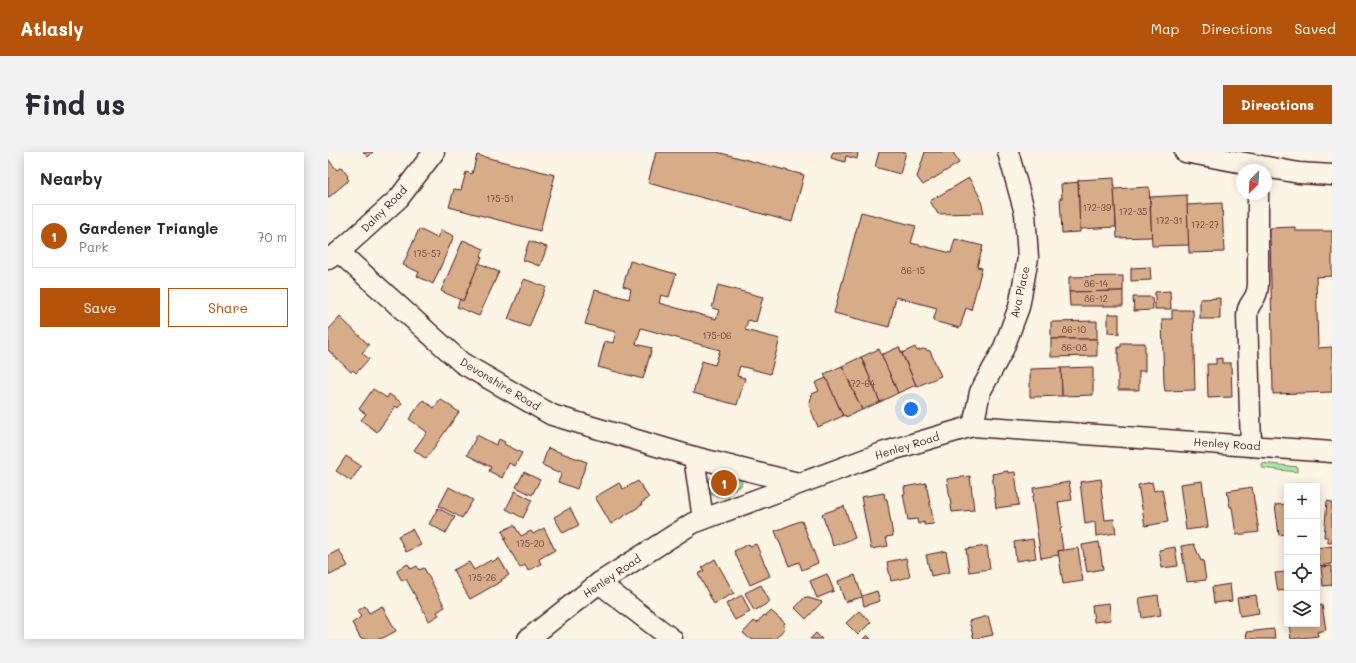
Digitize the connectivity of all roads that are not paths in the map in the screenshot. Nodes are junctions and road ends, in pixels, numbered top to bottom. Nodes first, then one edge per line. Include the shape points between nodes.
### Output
1 (434, 152) edge
2 (1008, 152) edge
3 (1185, 152) edge
4 (1240, 164) edge
5 (1272, 170) edge
6 (1332, 175) edge
7 (1258, 200) edge
8 (334, 256) edge
9 (1260, 328) dead end
10 (973, 426) junction
11 (1257, 446) junction
12 (1332, 452) edge
13 (694, 458) junction
14 (798, 483) junction
15 (704, 520) junction
16 (599, 583) junction
17 (528, 639) edge
18 (672, 639) edge

1 - 8 street, Dalny Road via 399,198
2 - 10 street, Ava Place via 1025,213 1028,258 1019,307 1003,350 980,392
3 - 4 street
5 - 6 street
7 - 11 street via 1258,284 1257,293 1248,306 1247,315
8 - 13 street, Devonshire Road via 462,363 552,415
9 - 11 street
10 - 11 street, Henley Road
10 - 14 street, Henley Road via 885,452
11 - 12 street, Henley Road
13 - 14 street, Devonshire Road
13 - 15 street
14 - 15 street, Henley Road
15 - 16 street, Henley Road via 693,524
16 - 17 street, Henley Road
16 - 18 street

